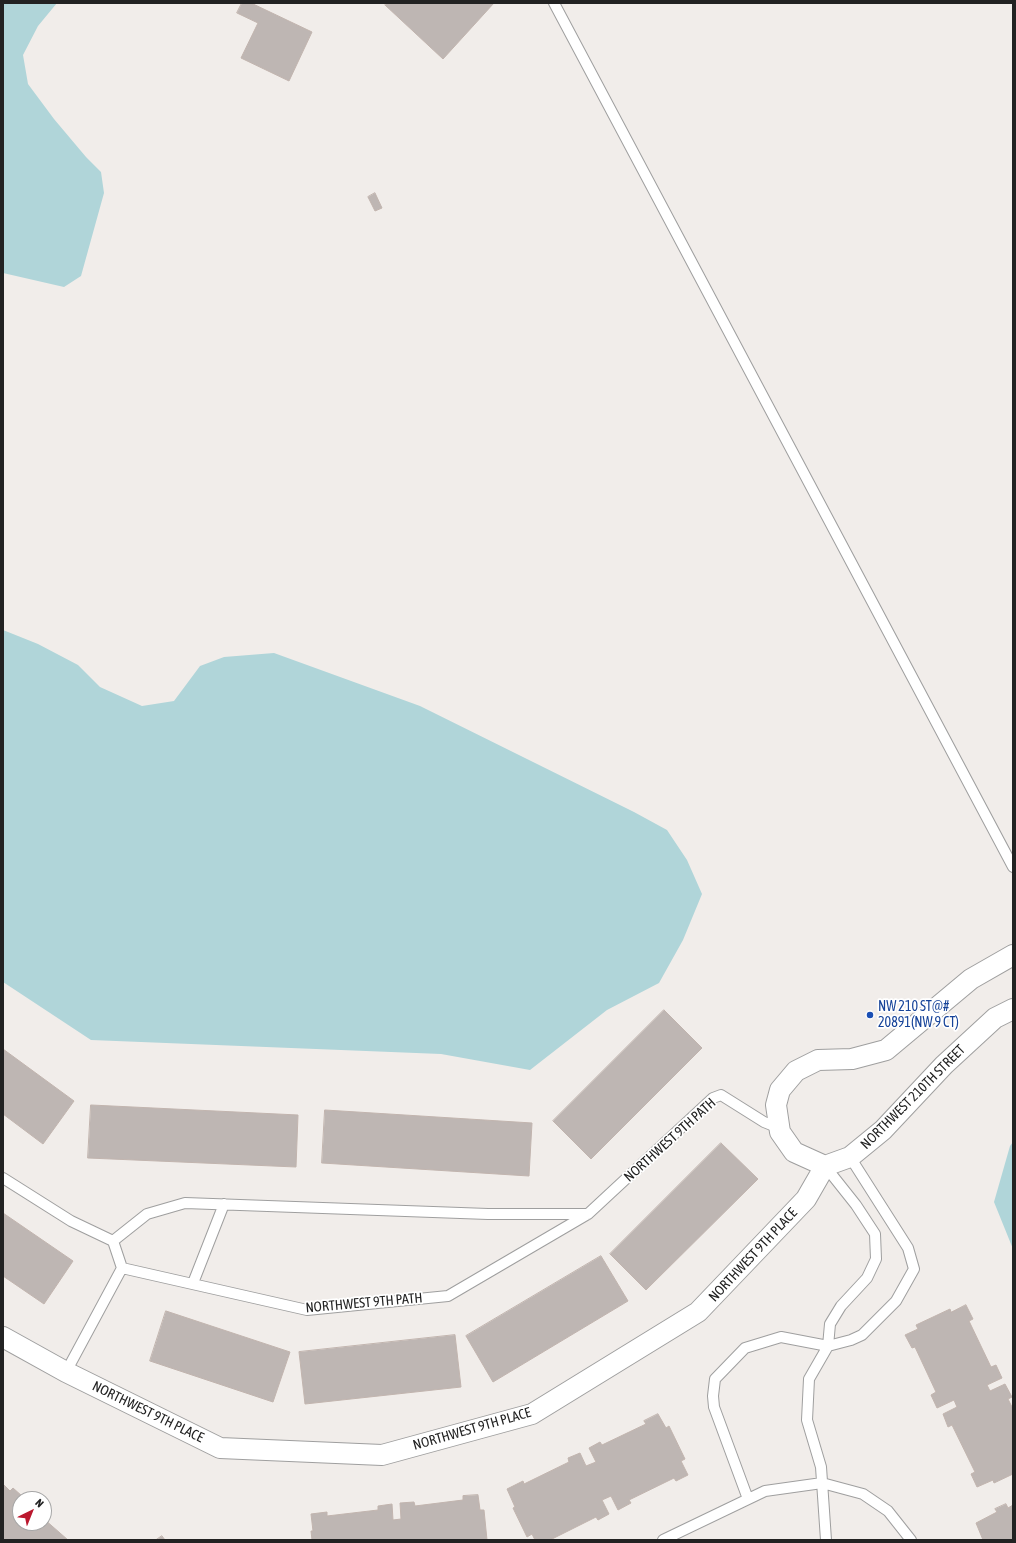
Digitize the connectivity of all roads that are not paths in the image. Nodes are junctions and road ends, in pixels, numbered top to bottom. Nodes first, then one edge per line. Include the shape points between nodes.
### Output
1 (554, 3) edge
2 (1013, 867) edge
3 (1013, 955) edge
4 (1013, 1009) edge
5 (779, 1128) junction
6 (850, 1157) junction
7 (825, 1166) junction
8 (3, 1178) edge
9 (224, 1204) junction
10 (588, 1214) junction
11 (113, 1241) junction
12 (122, 1268) junction
13 (193, 1284) junction
14 (3, 1337) edge
15 (828, 1346) junction
16 (66, 1372) junction
17 (822, 1483) junction
18 (748, 1499) junction
19 (663, 1540) edge
20 (826, 1540) edge
21 (911, 1540) edge

1 - 2 lane
3 - 5 street via 971,979 886,1050 852,1059 818,1060 796,1071 780,1090 776,1106
4 - 6 street, NORTHWEST 210TH STREET via 995,1018 944,1065 883,1130
5 - 7 street via 794,1152
5 - 10 lane, NORTHWEST 9TH PATH via 721,1096 713,1098
6 - 7 street, NORTHWEST 210TH STREET
6 - 15 lane via 908,1248 914,1269 896,1300 862,1335
7 - 15 lane via 875,1234 876,1259 867,1278 841,1306 830,1324
7 - 16 street, NORTHWEST 9TH PLACE via 806,1198 698,1312 532,1414 382,1455 220,1448
8 - 11 lane via 71,1221
9 - 10 lane via 488,1214
9 - 11 lane via 185,1202 147,1214
9 - 13 lane
10 - 13 lane, NORTHWEST 9TH PATH via 448,1296 307,1310
11 - 12 lane
12 - 13 lane, NORTHWEST 9TH PATH
12 - 16 lane
14 - 16 street, NORTHWEST 9TH PLACE
15 - 17 lane via 809,1379 807,1420 821,1467
15 - 18 lane via 781,1337 745,1348 715,1379 714,1407
17 - 18 lane via 765,1491
17 - 20 lane
17 - 21 lane via 863,1494 888,1511
18 - 19 lane

